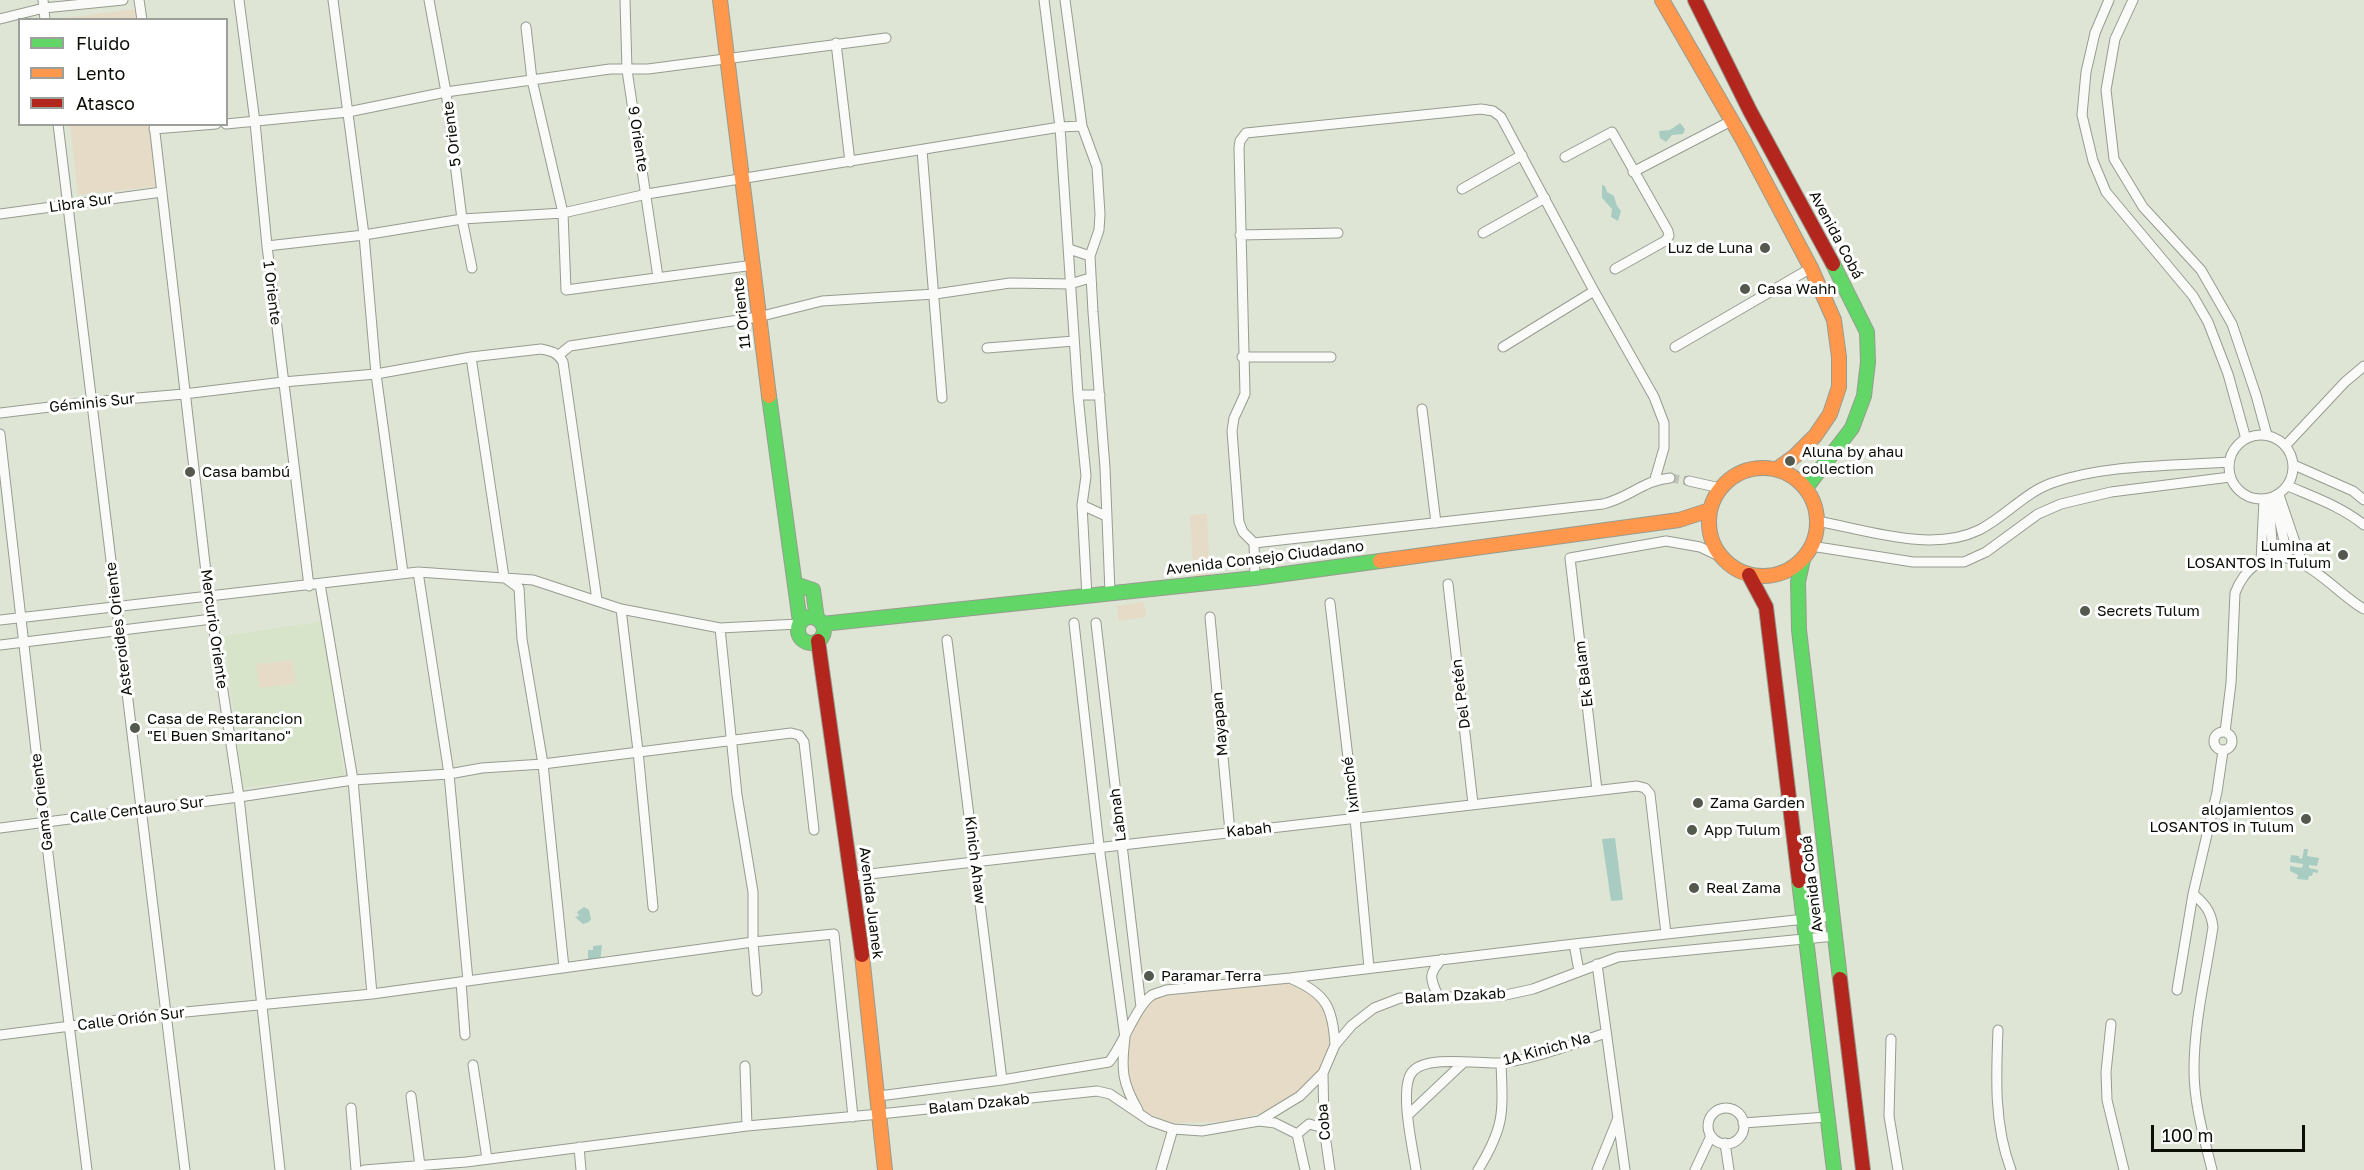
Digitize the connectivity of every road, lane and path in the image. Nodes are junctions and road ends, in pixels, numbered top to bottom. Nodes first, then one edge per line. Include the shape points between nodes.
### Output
1 (123, 0) edge
2 (139, 0) edge
3 (239, 0) edge
4 (333, 0) edge
5 (429, 0) edge
6 (625, 0) edge
7 (720, 0) edge
8 (1044, 0) edge
9 (1065, 0) edge
10 (1662, 0) edge
11 (1695, 0) edge
12 (2109, 0) edge
13 (2133, 0) edge
14 (43, 4) edge
15 (141, 18) edge
16 (0, 19) edge
17 (526, 27) dead end
18 (886, 38) dead end
19 (836, 43) junction
20 (727, 58) junction
21 (627, 70) junction
22 (532, 80) junction
23 (446, 92) junction
24 (348, 112) junction
25 (1731, 121) junction
26 (255, 122) junction
27 (228, 124) edge
28 (58, 126) edge
29 (175, 126) edge
30 (1082, 126) junction
31 (154, 127) edge
32 (1060, 127) junction
33 (921, 150) junction
34 (1522, 155) junction
35 (1565, 157) dead end
36 (850, 162) junction
37 (1633, 172) junction
38 (742, 179) junction
39 (1462, 189) dead end
40 (162, 192) junction
41 (647, 194) junction
42 (1545, 198) junction
43 (68, 204) junction
44 (563, 213) junction
45 (0, 214) edge
46 (462, 219) junction
47 (1338, 233) dead end
48 (1483, 233) dead end
49 (364, 235) junction
50 (1240, 235) junction
51 (267, 246) junction
52 (1069, 249) junction
53 (1090, 256) junction
54 (754, 265) junction
55 (472, 268) dead end
56 (1811, 268) junction
57 (1615, 269) dead end
58 (658, 277) junction
59 (1090, 279) junction
60 (1070, 284) junction
61 (1594, 291) junction
62 (935, 294) junction
63 (758, 317) junction
64 (1074, 341) junction
65 (1503, 346) dead end
66 (1675, 347) dead end
67 (987, 348) dead end
68 (559, 355) junction
69 (471, 357) junction
70 (1242, 357) junction
71 (1331, 357) dead end
72 (2364, 366) edge
73 (376, 374) junction
74 (283, 382) junction
75 (184, 394) junction
76 (1078, 395) junction
77 (1100, 395) junction
78 (942, 398) dead end
79 (92, 402) junction
80 (1422, 409) dead end
81 (0, 412) edge
82 (0, 434) edge
83 (2267, 435) junction
84 (2246, 439) junction
85 (2286, 445) junction
86 (2229, 462) junction
87 (2294, 465) junction
88 (1105, 468) junction
89 (1777, 469) junction
90 (1086, 476) junction
91 (2230, 477) junction
92 (1670, 478) tunnel mouth
93 (1655, 479) junction
94 (1689, 481) tunnel mouth
95 (2288, 486) junction
96 (1720, 488) junction
97 (1806, 488) junction
98 (2271, 498) junction
99 (2364, 500) edge
100 (1082, 505) junction
101 (1710, 510) junction
102 (1106, 516) junction
103 (1817, 521) junction
104 (1436, 523) junction
105 (2364, 525) edge
106 (1254, 543) junction
107 (1812, 546) junction
108 (1721, 557) junction
109 (2273, 557) junction
110 (2288, 558) junction
111 (1803, 559) junction
112 (2261, 561) junction
113 (2302, 562) junction
114 (418, 572) junction
115 (403, 573) junction
116 (1749, 575) junction
117 (504, 577) junction
118 (1255, 578) junction
119 (320, 584) junction
120 (795, 584) junction
121 (1448, 584) dead end
122 (309, 586) junction
123 (1110, 592) junction
124 (1087, 597) junction
125 (209, 598) junction
126 (597, 600) junction
127 (1330, 603) dead end
128 (117, 606) junction
129 (621, 609) junction
130 (2364, 609) edge
131 (21, 617) junction
132 (1210, 617) dead end
133 (212, 619) junction
134 (0, 620) edge
135 (820, 621) junction
136 (800, 623) junction
137 (1074, 623) dead end
138 (1096, 623) dead end
139 (720, 628) junction
140 (120, 630) junction
141 (947, 640) dead end
142 (818, 641) junction
143 (23, 642) junction
144 (0, 645) edge
145 (730, 741) junction
146 (638, 752) junction
147 (543, 764) junction
148 (449, 774) junction
149 (353, 780) junction
150 (1597, 790) junction
151 (239, 797) junction
152 (1473, 804) junction
153 (140, 810) junction
154 (1355, 818) junction
155 (44, 821) junction
156 (0, 828) edge
157 (814, 830) dead end
158 (1230, 832) junction
159 (1122, 844) junction
160 (1099, 846) junction
161 (975, 860) junction
162 (852, 876) junction
163 (2193, 894) junction
164 (653, 907) dead end
165 (1833, 915) junction
166 (1803, 919) junction
167 (1665, 934) junction
168 (1835, 936) junction
169 (1806, 939) junction
170 (753, 942) junction
171 (1574, 944) junction
172 (1442, 959) junction
173 (1597, 964) junction
174 (564, 968) junction
175 (1369, 968) junction
176 (1580, 971) junction
177 (1290, 978) junction
178 (465, 982) junction
179 (2177, 990) dead end
180 (757, 991) dead end
181 (372, 994) junction
182 (1438, 996) junction
183 (263, 1004) junction
184 (1141, 1007) junction
185 (165, 1014) junction
186 (2110, 1024) dead end
187 (70, 1026) junction
188 (1998, 1030) dead end
189 (1606, 1033) junction
190 (0, 1035) edge
191 (465, 1035) dead end
192 (1125, 1038) junction
193 (1891, 1039) dead end
194 (1335, 1045) junction
195 (1463, 1063) junction
196 (1501, 1063) junction
197 (473, 1065) dead end
198 (745, 1066) dead end
199 (1323, 1073) junction
200 (1002, 1080) junction
201 (411, 1096) dead end
202 (879, 1096) junction
203 (351, 1108) dead end
204 (1139, 1113) junction
205 (880, 1114) junction
206 (1408, 1115) junction
207 (853, 1117) junction
208 (1827, 1117) junction
209 (1618, 1118) junction
210 (1259, 1121) junction
211 (1743, 1124) junction
212 (747, 1126) junction
213 (1324, 1128) junction
214 (1173, 1129) junction
215 (1297, 1134) junction
216 (1711, 1136) junction
217 (1725, 1143) junction
218 (579, 1147) junction
219 (487, 1159) junction
220 (420, 1166) junction
221 (467, 1166) edge
222 (2126, 1168) edge
223 (87, 1170) edge
224 (184, 1170) edge
225 (280, 1170) edge
226 (356, 1170) edge
227 (364, 1170) edge
228 (376, 1170) edge
229 (581, 1170) edge
230 (885, 1170) edge
231 (1161, 1170) edge
232 (1305, 1170) edge
233 (1329, 1170) edge
234 (1416, 1170) edge
235 (1478, 1170) edge
236 (1597, 1170) edge
237 (1625, 1170) edge
238 (1695, 1170) edge
239 (1729, 1170) edge
240 (1834, 1170) edge
241 (1863, 1170) edge
242 (1898, 1170) edge
243 (2011, 1170) edge
244 (2212, 1170) edge

1 - 14 street
2 - 15 street
3 - 26 street, 1 Oriente
4 - 24 street
5 - 23 street, 5 Oriente
6 - 21 street, 9 Oriente
7 - 20 street, 11 Oriente
8 - 32 street
9 - 30 street
10 - 25 street
11 - 97 street, Avenida Cobá via 1867,332 1864,396 1852,428
12 - 84 street via 2095,33 2086,72 2082,115 2093,161 2106,192 2193,296 2208,321
13 - 83 street via 2115,39 2106,90 2114,159 2143,207 2201,270 2232,324
14 - 16 street
17 - 22 street
18 - 19 street
19 - 20 street
19 - 36 street
20 - 21 street
20 - 38 street, 11 Oriente
21 - 22 street
21 - 41 street, 9 Oriente
22 - 23 street
22 - 44 street
23 - 24 street
23 - 46 street, 5 Oriente
24 - 26 street
24 - 49 street
25 - 37 street
25 - 56 street
26 - 27 street
26 - 51 street, 1 Oriente
28 - 43 street, Asteroides Oriente
29 - 31 street
30 - 32 street
30 - 53 street via 1097,167 1099,230
31 - 40 street, Mercurio Oriente
32 - 33 street
32 - 52 street
33 - 36 street
33 - 62 street
34 - 39 street
34 - 42 street
34 - 50 street via 1501,117 1481,109 1246,133 1239,148
35 - 37 street via 1612,132
36 - 38 street
37 - 57 street via 1669,236
38 - 41 street
38 - 54 street, 11 Oriente
40 - 43 street, Libra Sur
40 - 75 street, Mercurio Oriente
41 - 44 street
41 - 58 street, 9 Oriente
42 - 48 street
42 - 61 street
43 - 45 street, Libra Sur
43 - 79 street, Asteroides Oriente
44 - 46 street
44 - 58 street via 566,290
46 - 49 street
46 - 55 street, 5 Oriente
47 - 50 street
49 - 51 street
49 - 73 street
50 - 70 street
51 - 74 street, 1 Oriente
52 - 53 street
52 - 60 street
53 - 59 street
54 - 58 street
54 - 63 street, 11 Oriente
56 - 66 street
56 - 89 street via 1834,320 1839,387 1830,414 1815,436
59 - 60 street
59 - 77 street via 1094,287
60 - 62 street via 1010,283
60 - 64 street
61 - 65 street
61 - 93 street via 1654,397 1664,423 1664,448
62 - 63 street via 822,302
62 - 78 street
63 - 68 street via 570,346
63 - 120 street, 11 Oriente
64 - 67 street
64 - 76 street
68 - 69 street, Géminis Sur via 541,348
68 - 126 street
69 - 73 street, Géminis Sur
69 - 117 street
70 - 71 street
70 - 106 street via 1245,394 1232,431 1239,522
72 - 85 street
73 - 74 street, Géminis Sur
73 - 115 street
74 - 75 street, Géminis Sur
74 - 122 street, 1 Oriente
75 - 79 street, Géminis Sur
75 - 125 street, Mercurio Oriente
76 - 77 street
76 - 90 street
77 - 88 street
79 - 81 street, Géminis Sur
79 - 128 street, Asteroides Oriente
80 - 104 street
82 - 131 street, Gama Oriente
83 - 84 street
83 - 85 street
84 - 86 street
85 - 87 street
86 - 91 street
86 - 103 street via 2129,468 2053,483 1979,530 1947,540 1912,540
87 - 95 street
87 - 99 street via 2353,491
88 - 90 street
88 - 102 street
89 - 96 street via 1740,473
89 - 97 street
90 - 100 street
91 - 98 street via 2243,494
91 - 107 street via 2112,492 2061,504 2038,514 1986,552 1964,562 1913,562
92 - 93 street
93 - 104 street via 1617,501 1603,504
94 - 96 street
95 - 98 street
95 - 105 street via 2322,500
96 - 101 street
97 - 103 street
98 - 109 street
98 - 110 street
98 - 112 street
98 - 113 street
100 - 102 street
100 - 124 street
101 - 108 street via 1710,535
101 - 118 street, Avenida Consejo Ciudadano via 1679,520
102 - 123 street
103 - 107 street
104 - 106 street
106 - 118 street
107 - 111 street
108 - 116 street
108 - 150 street, Ek Balam via 1700,547 1666,541 1570,558
109 - 110 street
109 - 112 street
110 - 113 street
111 - 116 street via 1778,575
111 - 165 street, Avenida Cobá via 1797,602
112 - 163 street via 2238,584 2235,593 2225,732 2233,741 2223,751
113 - 130 street
114 - 115 street
114 - 117 street
114 - 148 street
115 - 119 street
116 - 166 street, Avenida Cobá via 1766,608
117 - 126 street via 533,580
117 - 147 street via 519,588 522,639
118 - 123 street, Avenida Consejo Ciudadano
119 - 122 street
119 - 149 street
120 - 135 street via 813,590
120 - 136 street, 11 Oriente
121 - 152 street, Del Petén
122 - 125 street
123 - 124 street, Avenida Consejo Ciudadano
124 - 135 street, Avenida Consejo Ciudadano
125 - 128 street
125 - 133 street, Mercurio Oriente
126 - 129 street
127 - 154 street, Iximché
128 - 131 street
128 - 140 street, Asteroides Oriente
129 - 139 street
129 - 146 street
131 - 134 street
131 - 143 street, Gama Oriente
132 - 158 street, Mayapan
133 - 140 street
133 - 151 street, Mercurio Oriente
135 - 136 street via 809,617
135 - 142 street via 823,634
136 - 139 street
136 - 142 street via 798,633 802,640
137 - 160 street
138 - 159 street, Labnah
139 - 145 street
140 - 143 street
140 - 153 street, Asteroides Oriente
141 - 161 street, Kinich Ahaw
142 - 162 street, Avenida Juanek
143 - 144 street
143 - 155 street, Gama Oriente
145 - 146 street, Calle Centauro Sur
145 - 157 street, Calle Centauro Sur via 791,733 803,738
145 - 170 street via 753,892
146 - 147 street, Calle Centauro Sur
146 - 164 street
147 - 148 street, Calle Centauro Sur
147 - 174 street
148 - 149 street, Calle Centauro Sur
148 - 178 street
149 - 151 street, Calle Centauro Sur
149 - 181 street
150 - 152 street, Kabah
150 - 167 street, Kabah via 1637,786 1646,788 1650,794
151 - 153 street, Calle Centauro Sur
151 - 183 street, Mercurio Oriente
152 - 154 street, Kabah
153 - 155 street, Calle Centauro Sur
153 - 185 street, Asteroides Oriente
154 - 158 street, Kabah
154 - 175 street, Iximché
155 - 156 street, Calle Centauro Sur
155 - 187 street, Gama Oriente
158 - 159 street, Kabah
159 - 160 street, Kabah
159 - 184 street, Labnah
160 - 161 street, Kabah
160 - 192 street
161 - 162 street, Kabah
161 - 200 street, Kinich Ahaw
162 - 202 street, Avenida Juanek
163 - 179 street
163 - 244 street via 2206,905 2213,927 2194,1071
165 - 166 street
165 - 168 street, Avenida Cobá
166 - 167 street
166 - 169 street, Avenida Cobá
167 - 171 street
168 - 169 street, Balam Dzakab
168 - 241 street, Avenida Cobá
169 - 173 street, Balam Dzakab via 1618,957
169 - 208 street, Avenida Cobá
170 - 174 street, Calle Orión Sur
170 - 180 street
170 - 207 street, Calle Orión Sur via 834,934
171 - 172 street
171 - 176 street
172 - 175 street
172 - 182 street via 1431,975
173 - 176 street, Balam Dzakab
173 - 189 street, 1A Kinich Na
174 - 178 street, Calle Orión Sur
175 - 177 street
176 - 182 street, Balam Dzakab via 1501,996
177 - 184 street via 1166,990 1152,995
177 - 194 street via 1319,995 1329,1006
178 - 181 street, Calle Orión Sur
178 - 191 street
181 - 183 street, Calle Orión Sur
182 - 194 street, Balam Dzakab via 1400,998 1374,1008
183 - 185 street, Calle Orión Sur
183 - 225 street, Mercurio Oriente
184 - 192 street
185 - 187 street, Calle Orión Sur
185 - 224 street, Asteroides Oriente
186 - 222 street via 2107,1101
187 - 190 street, Calle Orión Sur
187 - 223 street, Gama Oriente
188 - 243 street via 1998,1126
189 - 196 street, 1A Kinich Na
189 - 209 street, 1A Kinich Na
192 - 200 street via 1108,1062
192 - 204 street via 1123,1078
193 - 242 street via 1889,1116
194 - 199 street, Balam Dzakab
195 - 196 street, 1A Kinich Na
195 - 206 street
195 - 206 street, 1A Kinich Na via 1435,1062 1412,1071 1406,1086
196 - 235 street via 1500,1130
197 - 219 street
198 - 212 street
199 - 210 street, Balam Dzakab via 1300,1096
199 - 213 street, Coba
200 - 202 street
201 - 220 street
202 - 205 street, Avenida Juanek
203 - 226 street
204 - 205 street, Balam Dzakab via 1097,1090
204 - 214 street, Balam Dzakab
205 - 207 street, Balam Dzakab
205 - 230 street, Avenida Juanek
206 - 234 street, 1A Kinich Na
207 - 212 street, Balam Dzakab
208 - 211 street
208 - 240 street, Avenida Cobá
209 - 236 street
209 - 237 street, 1A Kinich Na
210 - 214 street, Balam Dzakab via 1202,1131
210 - 215 street via 1275,1123
211 - 216 street via 1736,1111 1722,1108 1708,1121
211 - 217 street via 1740,1136
212 - 218 street, Balam Dzakab
213 - 215 street via 1309,1124
213 - 233 street, Coba
214 - 231 street
215 - 232 street
216 - 217 street
216 - 238 street
217 - 239 street
218 - 219 street, Balam Dzakab
218 - 229 street
219 - 221 street, Balam Dzakab
220 - 221 street, Balam Dzakab
220 - 228 street, Balam Dzakab
227 - 228 street, Balam Dzakab

